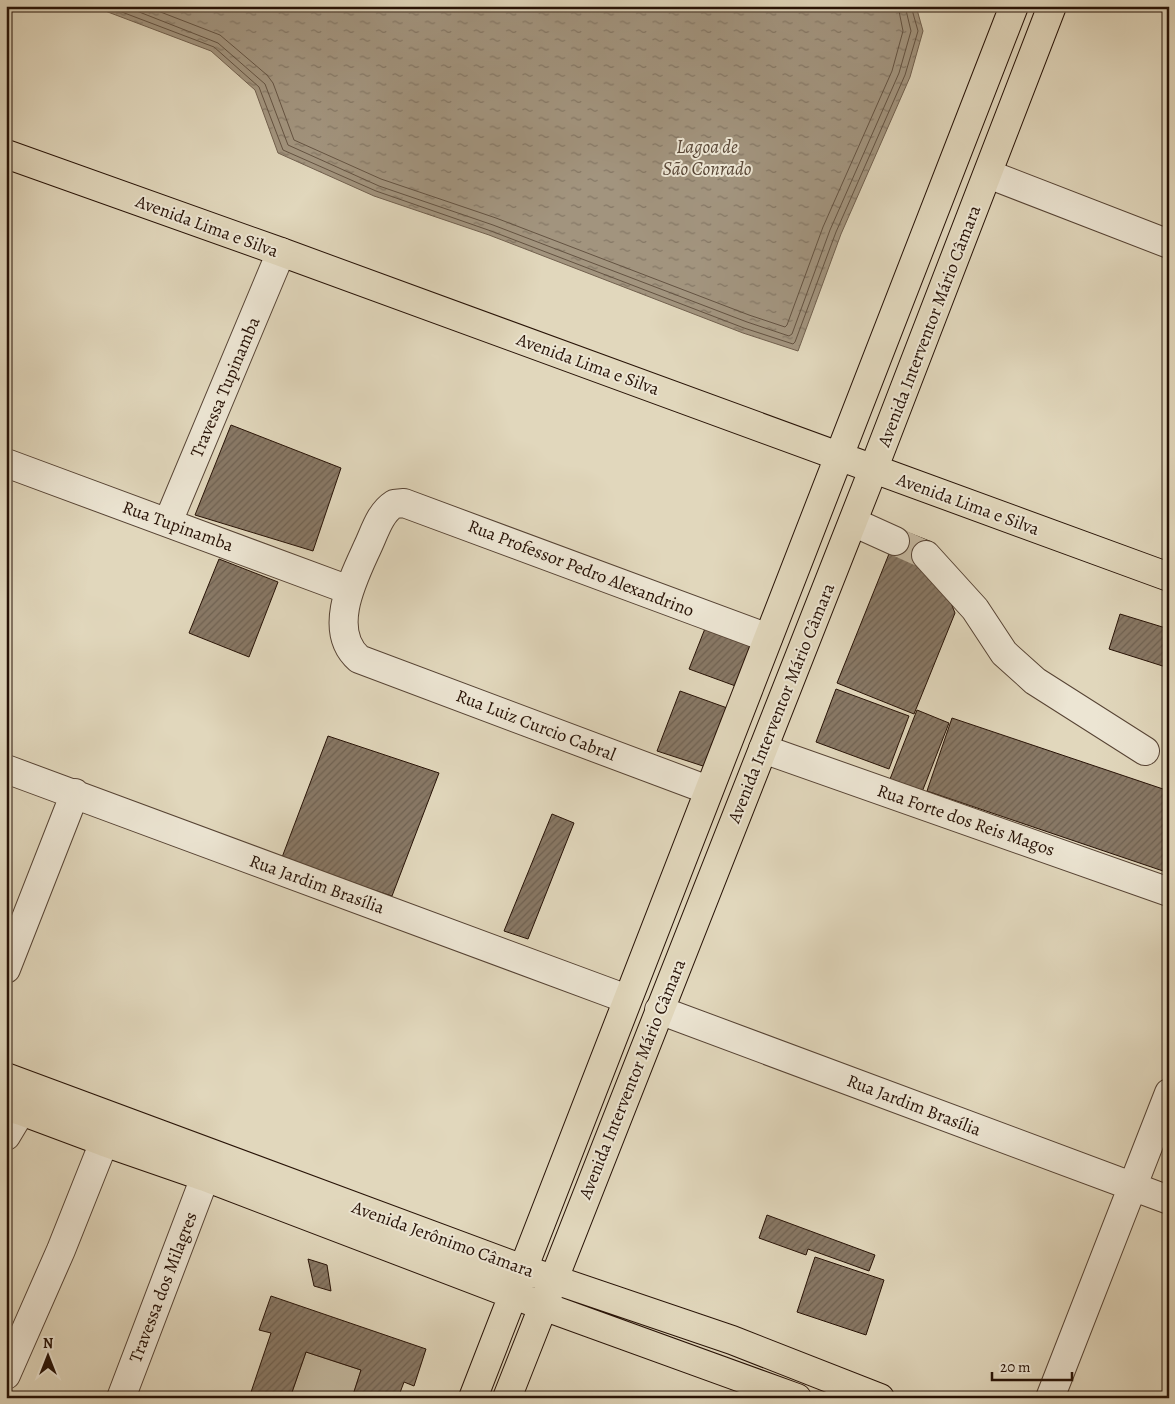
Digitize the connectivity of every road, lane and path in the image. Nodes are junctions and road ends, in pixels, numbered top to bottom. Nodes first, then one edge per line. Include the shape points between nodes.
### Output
1 (1014, 6) edge
2 (1052, 6) edge
3 (6, 154) edge
4 (988, 174) junction
5 (1169, 244) edge
6 (281, 252) junction
7 (839, 456) junction
8 (6, 462) edge
9 (874, 470) junction
10 (168, 522) junction
11 (853, 522) junction
12 (895, 540) tunnel mouth
13 (926, 555) tunnel mouth
14 (1169, 577) edge
15 (349, 590) junction
16 (768, 638) junction
17 (763, 748) junction
18 (1145, 751) dead end
19 (6, 769) edge
20 (708, 790) junction
21 (75, 794) junction
22 (1169, 892) edge
23 (6, 969) edge
24 (627, 999) junction
25 (660, 1010) junction
26 (6, 1077) edge
27 (1169, 1093) edge
28 (13, 1109) edge
29 (6, 1136) edge
30 (104, 1142) junction
31 (204, 1177) junction
32 (1132, 1187) junction
33 (1169, 1200) edge
34 (523, 1269) junction
35 (553, 1279) junction
36 (513, 1294) junction
37 (542, 1306) junction
38 (6, 1375) edge
39 (121, 1398) edge
40 (473, 1398) edge
41 (507, 1398) edge
42 (797, 1398) edge
43 (880, 1398) edge
44 (1050, 1398) edge

1 - 7 main road, Avenida Interventor Mário Câmara
2 - 4 main road, Avenida Interventor Mário Câmara
3 - 6 main road, Avenida Lima e Silva
4 - 5 street
4 - 9 main road, Avenida Interventor Mário Câmara
6 - 7 main road, Avenida Lima e Silva
6 - 10 street, Travessa Tupinamba
7 - 9 main road, Avenida Lima e Silva
7 - 16 main road, Avenida Interventor Mário Câmara
8 - 10 street, Rua Tupinamba
9 - 11 main road, Avenida Interventor Mário Câmara
9 - 14 main road, Avenida Lima e Silva
10 - 15 street, Rua Tupinamba
11 - 12 street
11 - 17 main road, Avenida Interventor Mário Câmara
13 - 18 street via 975,609 1004,653 1035,681
15 - 16 street, Rua Professor Pedro Alexandrino via 382,515 394,504 411,504
15 - 20 street, Rua Luiz Curcio Cabral via 344,616 346,640 353,653 363,660
16 - 20 main road, Avenida Interventor Mário Câmara
17 - 22 street, Rua Forte dos Reis Magos
17 - 25 main road, Avenida Interventor Mário Câmara
19 - 21 street, Rua Jardim Brasília
20 - 24 main road, Avenida Interventor Mário Câmara
21 - 23 street
21 - 24 street, Rua Jardim Brasília
24 - 34 main road, Avenida Interventor Mário Câmara
25 - 32 street, Rua Jardim Brasília
25 - 35 main road, Avenida Interventor Mário Câmara
26 - 34 main road, Avenida Jerônimo Câmara
27 - 32 street
28 - 29 street
28 - 30 main road, Avenida Jerônimo Câmara
30 - 31 main road, Avenida Jerônimo Câmara
30 - 38 street
31 - 36 main road, Avenida Jerônimo Câmara
31 - 39 street, Travessa dos Milagres
32 - 33 street, Rua Jardim Brasília
32 - 44 street
34 - 35 main road, Avenida Jerônimo Câmara
34 - 36 main road, Avenida Interventor Mário Câmara
35 - 37 main road, Avenida Interventor Mário Câmara
35 - 43 main road, Avenida Jerônimo Câmara via 732,1340
36 - 37 main road, Avenida Jerônimo Câmara
36 - 40 main road, Avenida Interventor Mário Câmara
37 - 41 main road, Avenida Interventor Mário Câmara
37 - 42 main road, Avenida Jerônimo Câmara

